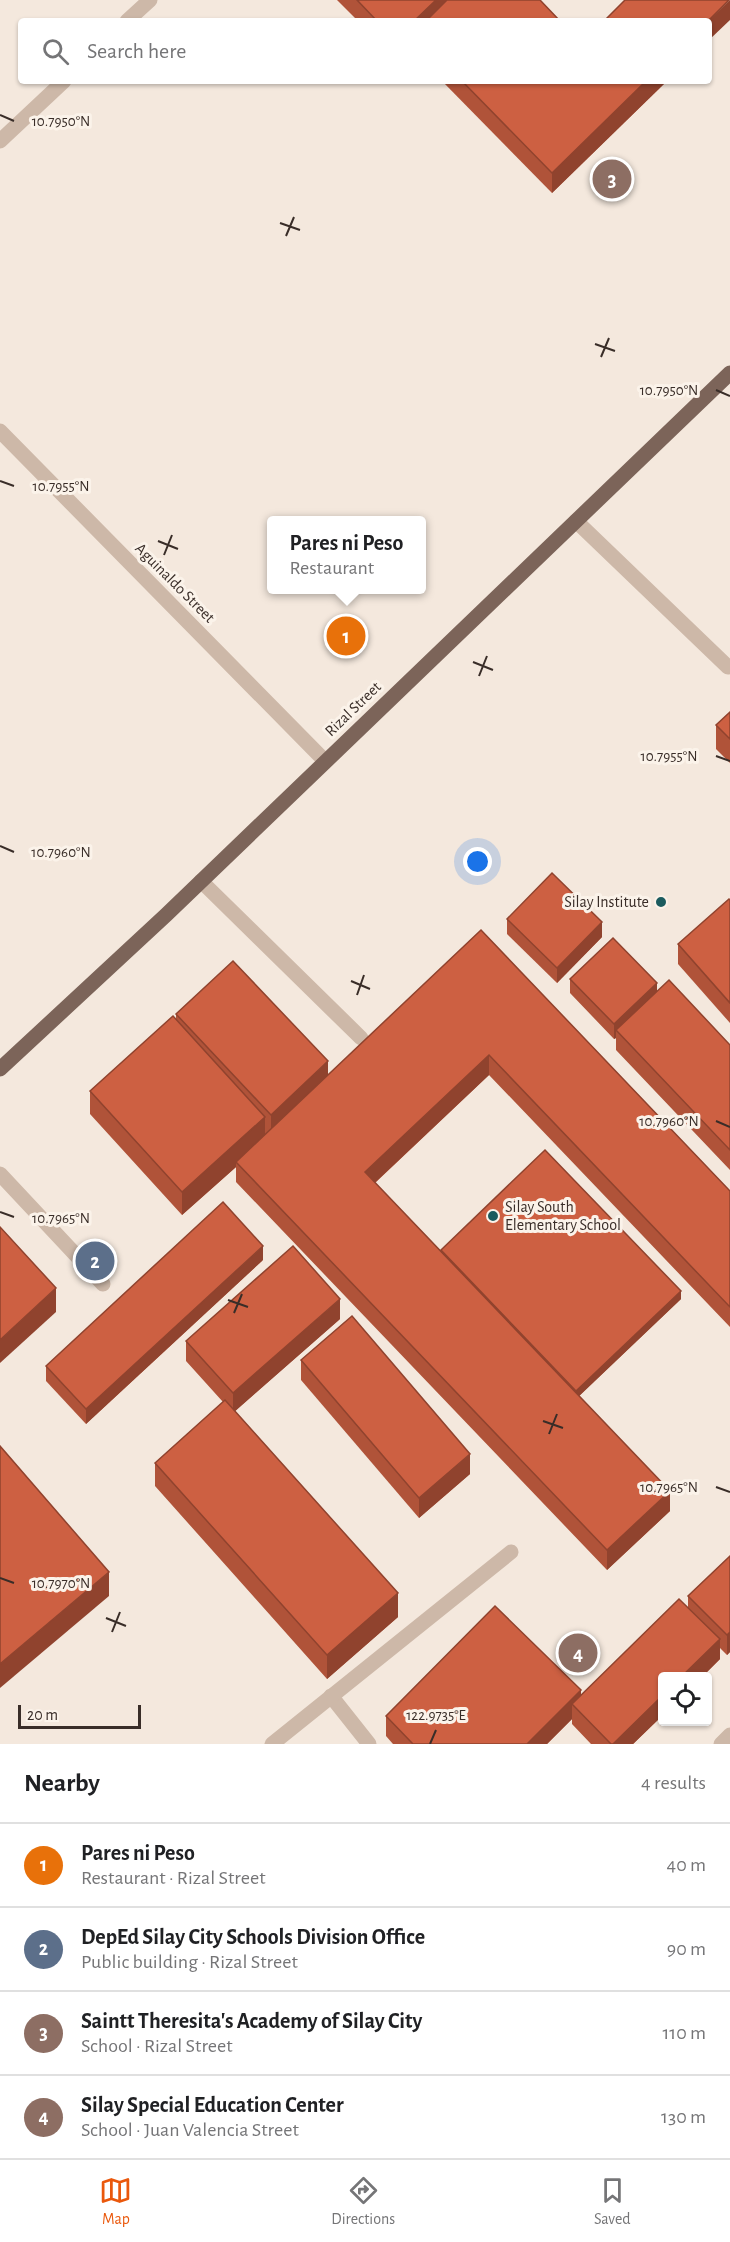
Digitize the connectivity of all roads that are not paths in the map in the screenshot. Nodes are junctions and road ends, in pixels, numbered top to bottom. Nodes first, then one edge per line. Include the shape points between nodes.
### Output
1 (150, 0) edge
2 (130, 18) edge
3 (61, 84) edge
4 (0, 141) edge
5 (730, 373) edge
6 (0, 431) edge
7 (576, 521) junction
8 (728, 668) dead end
9 (325, 761) junction
10 (201, 881) junction
11 (361, 1038) dead end
12 (0, 1069) edge
13 (0, 1174) edge
14 (103, 1284) dead end
15 (511, 1552) dead end
16 (331, 1696) junction
17 (730, 1735) edge
18 (272, 1744) edge
19 (369, 1744) edge
20 (721, 1744) edge

1 - 2 street
3 - 4 street
5 - 7 main road, Rizal Street
6 - 9 street, Aguinaldo Street
7 - 8 street
7 - 9 main road, Rizal Street
9 - 10 main road, Rizal Street
10 - 11 street
10 - 12 main road, Rizal Street
13 - 14 street
15 - 16 street
16 - 18 street
16 - 19 street
17 - 20 street

